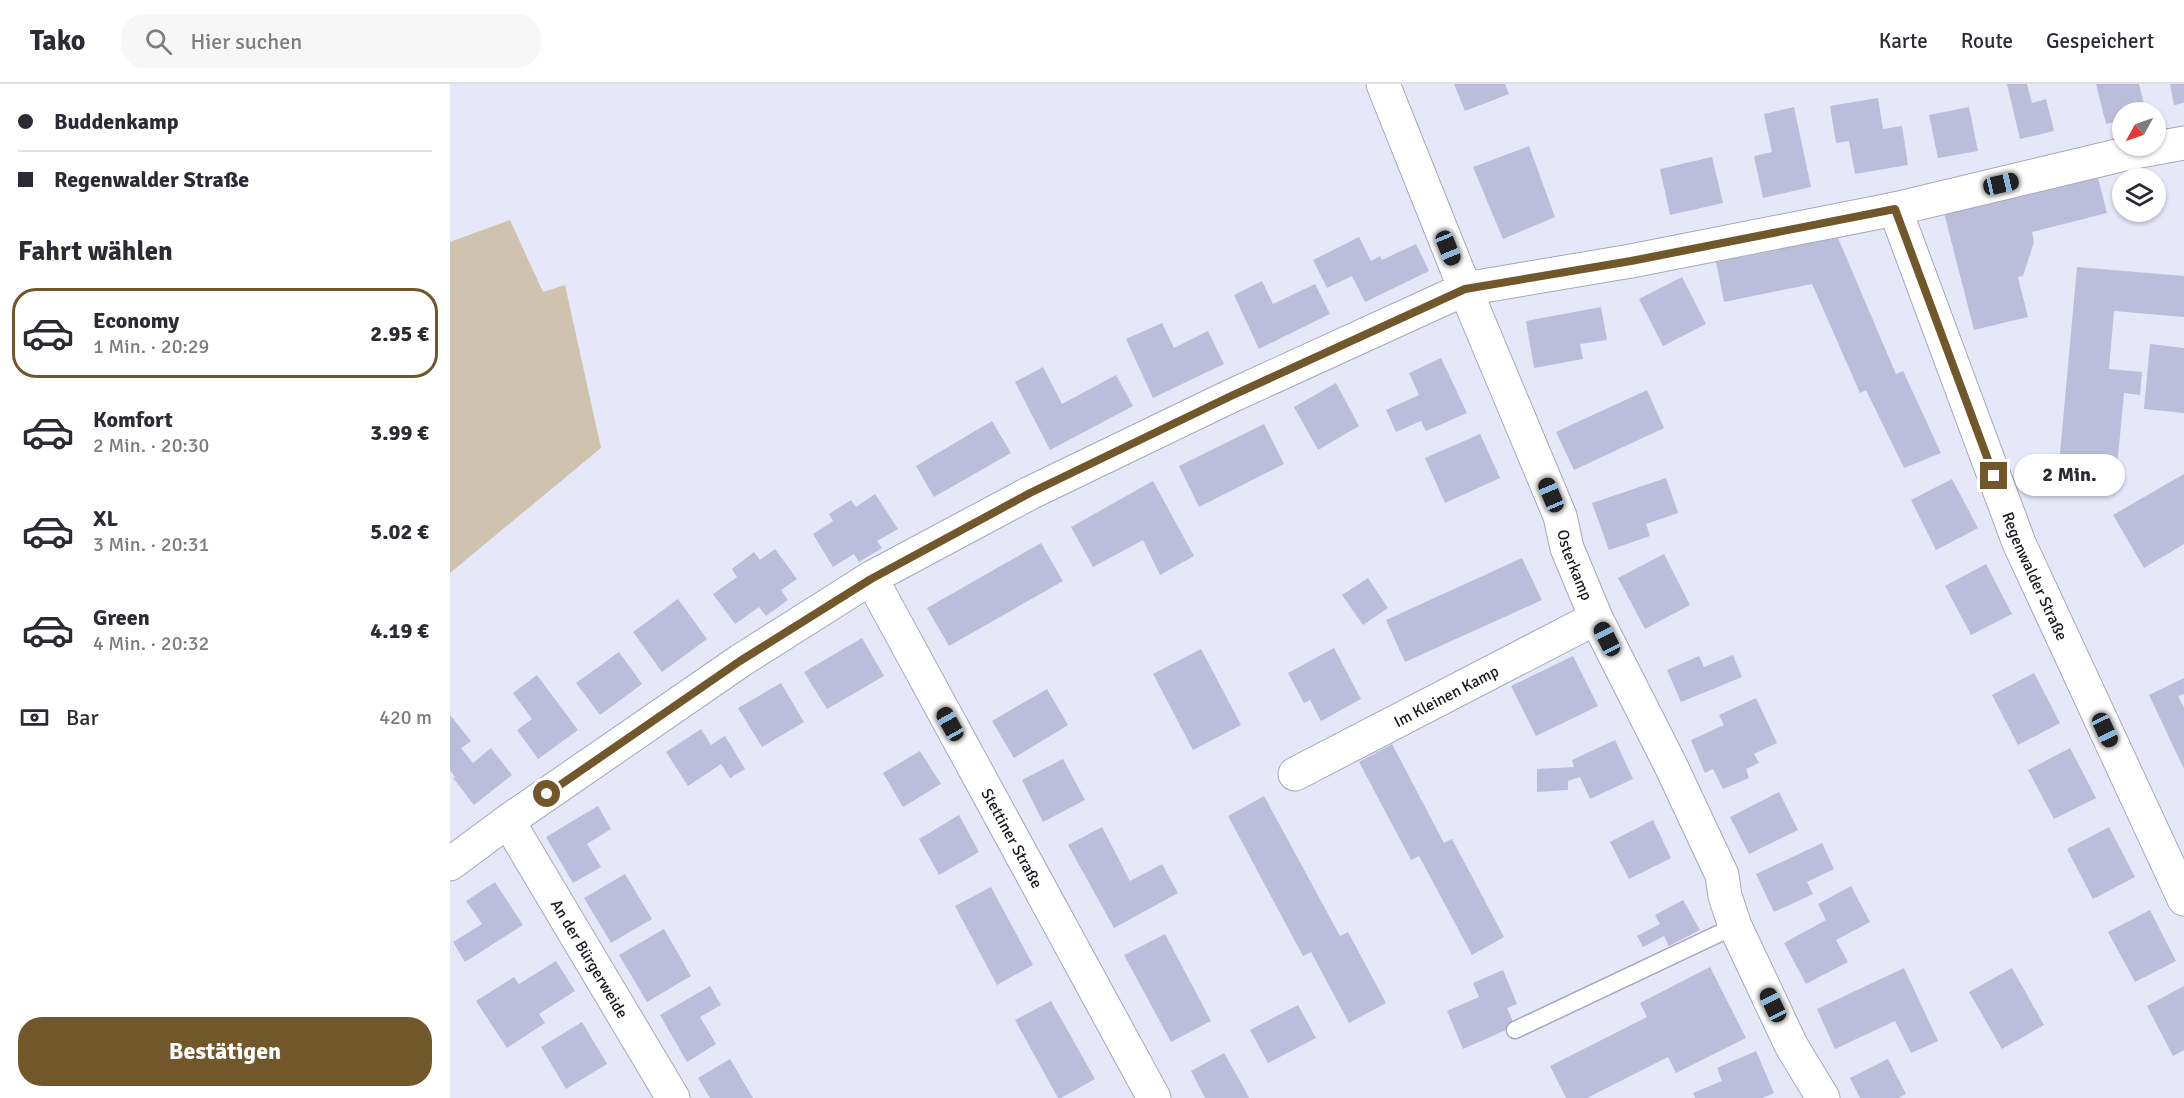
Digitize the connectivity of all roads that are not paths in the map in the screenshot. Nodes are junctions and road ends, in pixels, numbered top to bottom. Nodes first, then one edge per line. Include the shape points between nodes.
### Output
1 (1383, 84) edge
2 (2184, 143) edge
3 (1895, 209) junction
4 (1465, 289) junction
5 (871, 579) junction
6 (1596, 618) junction
7 (1295, 774) dead end
8 (508, 821) junction
9 (450, 864) edge
10 (2184, 899) edge
11 (1735, 926) junction
12 (1515, 1030) dead end
13 (673, 1098) edge
14 (1154, 1098) edge
15 (1823, 1098) edge

1 - 4 street, Osterkamp
2 - 3 street
3 - 4 street
3 - 10 street, Regenwalder Straße via 2019,543
4 - 5 street via 1051,482
4 - 6 street, Osterkamp via 1560,516 1568,549
5 - 8 street via 740,661
5 - 14 street, Stettiner Straße
6 - 7 street, Im Kleinen Kamp
6 - 11 street, Osterkamp via 1722,875
8 - 9 street
8 - 13 street, An der Bürgerweide
11 - 12 lane
11 - 15 street, Osterkamp via 1791,1045

